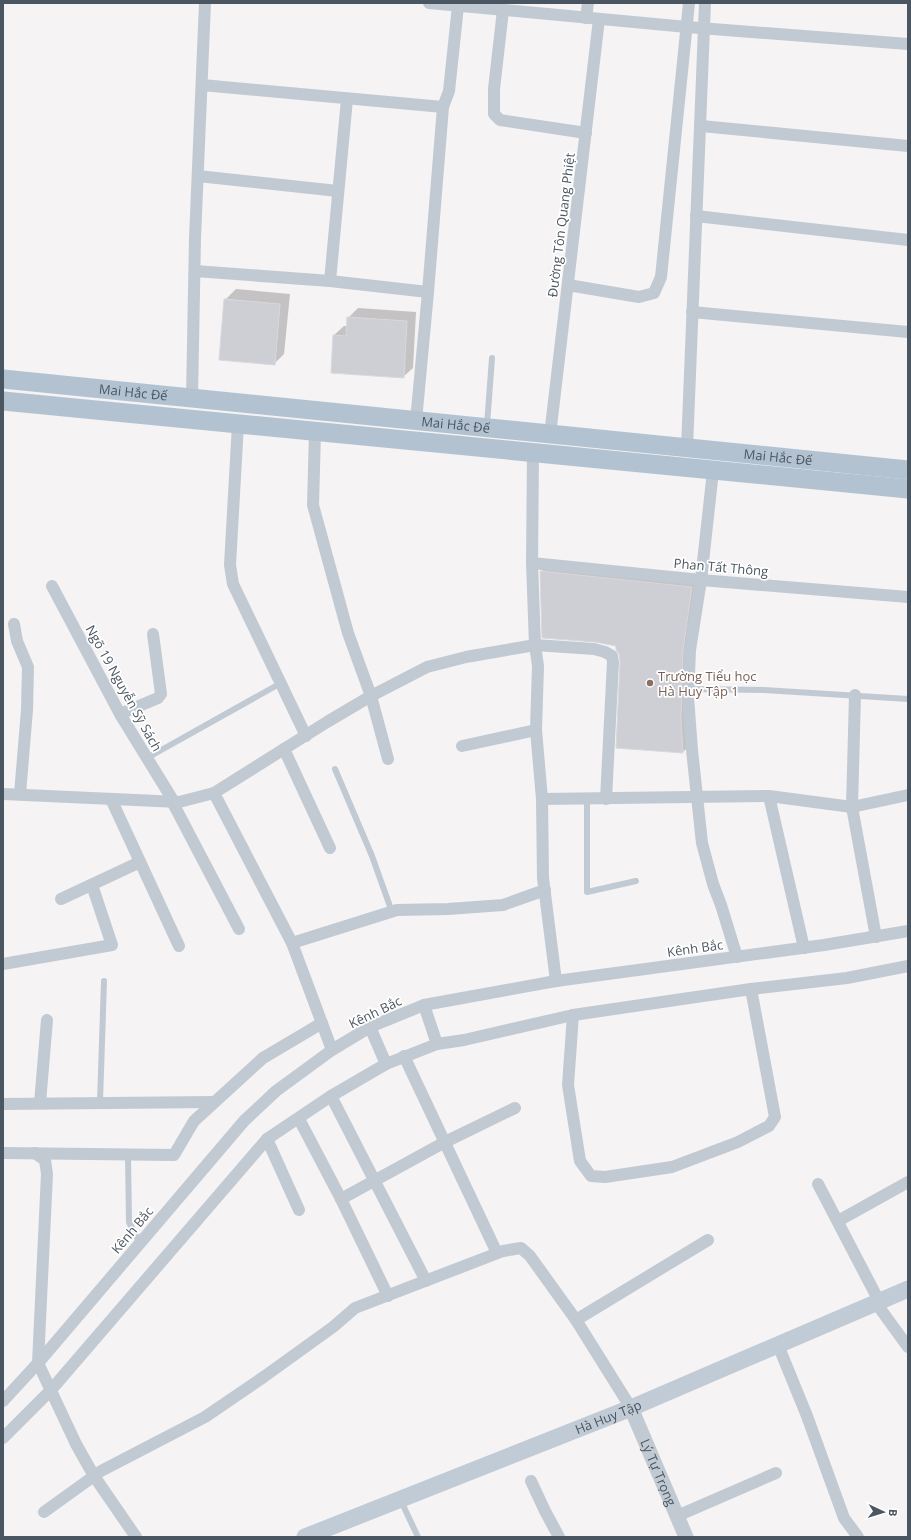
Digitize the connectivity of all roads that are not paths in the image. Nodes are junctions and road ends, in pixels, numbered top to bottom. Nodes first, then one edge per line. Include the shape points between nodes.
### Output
1 (205, 3) edge
2 (429, 3) edge
3 (588, 3) edge
4 (689, 3) edge
5 (705, 3) edge
6 (458, 6) junction
7 (503, 10) junction
8 (586, 18) junction
9 (599, 19) junction
10 (687, 27) junction
11 (703, 28) junction
12 (908, 44) edge
13 (202, 85) junction
14 (347, 99) junction
15 (443, 108) junction
16 (701, 126) junction
17 (586, 133) junction
18 (908, 146) edge
19 (198, 176) junction
20 (338, 191) junction
21 (696, 216) junction
22 (908, 240) edge
23 (195, 272) junction
24 (330, 281) junction
25 (568, 284) junction
26 (428, 292) junction
27 (692, 312) junction
28 (908, 332) edge
29 (492, 358) dead end
30 (3, 379) edge
31 (192, 398) junction
32 (3, 401) edge
33 (416, 421) junction
34 (238, 424) junction
35 (486, 428) junction
36 (315, 432) junction
37 (550, 435) junction
38 (687, 448) junction
39 (533, 453) junction
40 (793, 459) junction
41 (908, 470) edge
42 (713, 471) junction
43 (792, 478) junction
44 (908, 490) edge
45 (532, 563) junction
46 (701, 580) junction
47 (52, 586) dead end
48 (908, 597) edge
49 (14, 624) dead end
50 (153, 634) dead end
51 (535, 645) junction
52 (281, 683) junction
53 (688, 689) junction
54 (855, 695) junction
55 (371, 696) junction
56 (908, 700) edge
57 (120, 714) junction
58 (536, 730) junction
59 (306, 736) junction
60 (462, 746) dead end
61 (284, 749) junction
62 (147, 758) junction
63 (388, 759) dead end
64 (335, 769) dead end
65 (214, 793) junction
66 (3, 794) edge
67 (20, 794) junction
68 (908, 794) edge
69 (769, 796) junction
70 (697, 797) junction
71 (111, 799) junction
72 (542, 799) junction
73 (587, 799) junction
74 (606, 799) junction
75 (174, 802) junction
76 (852, 807) junction
77 (330, 848) dead end
78 (140, 862) junction
79 (636, 881) dead end
80 (92, 885) junction
81 (545, 890) junction
82 (61, 899) dead end
83 (392, 912) junction
84 (239, 929) dead end
85 (908, 932) edge
86 (876, 937) junction
87 (292, 943) junction
88 (179, 946) dead end
89 (804, 948) junction
90 (737, 957) junction
91 (3, 964) edge
92 (908, 966) edge
93 (104, 980) dead end
94 (556, 981) junction
95 (751, 990) junction
96 (424, 1005) junction
97 (573, 1015) junction
98 (47, 1020) dead end
99 (322, 1023) junction
100 (370, 1027) junction
101 (437, 1044) junction
102 (332, 1050) junction
103 (404, 1056) junction
104 (386, 1064) junction
105 (331, 1096) junction
106 (100, 1102) junction
107 (214, 1102) junction
108 (40, 1103) junction
109 (3, 1104) edge
110 (515, 1108) dead end
111 (299, 1119) junction
112 (267, 1139) junction
113 (445, 1142) junction
114 (3, 1153) edge
115 (35, 1153) junction
116 (128, 1154) junction
117 (375, 1180) junction
118 (908, 1182) edge
119 (818, 1184) dead end
120 (341, 1199) junction
121 (299, 1210) dead end
122 (838, 1221) junction
123 (708, 1240) dead end
124 (140, 1243) junction
125 (497, 1253) junction
126 (426, 1281) junction
127 (908, 1289) edge
128 (388, 1296) junction
129 (878, 1302) junction
130 (576, 1320) junction
131 (778, 1345) junction
132 (908, 1348) edge
133 (38, 1363) junction
134 (51, 1390) junction
135 (3, 1401) edge
136 (631, 1408) junction
137 (3, 1438) edge
138 (776, 1472) dead end
139 (94, 1476) junction
140 (532, 1481) dead end
141 (400, 1499) junction
142 (44, 1512) dead end
143 (678, 1516) junction
144 (310, 1536) edge
145 (136, 1537) edge
146 (418, 1537) edge
147 (559, 1537) edge
148 (686, 1537) edge
149 (858, 1537) edge

1 - 13 street
2 - 6 street
3 - 8 street
4 - 10 street
5 - 11 street
6 - 7 street
6 - 15 street via 448,91
7 - 8 street
7 - 17 street via 494,89 494,114 500,120
8 - 9 street
9 - 10 street
9 - 17 street, Đường Tôn Quang Phiệt
10 - 11 street
10 - 25 street via 662,277 654,293 639,297
11 - 12 street
11 - 16 street
13 - 14 street
13 - 19 street
14 - 15 street
14 - 20 street
15 - 26 street
16 - 18 street
16 - 21 street
17 - 25 street, Đường Tôn Quang Phiệt
19 - 20 street
19 - 23 street
20 - 24 street
21 - 22 street
21 - 27 street
23 - 24 street
23 - 31 street
24 - 26 street
25 - 37 street, Đường Tôn Quang Phiệt
26 - 33 street
27 - 28 street
27 - 38 street
29 - 35 lane
30 - 31 main road, Mai Hắc Đế
31 - 33 main road, Mai Hắc Đế
32 - 34 main road, Mai Hắc Đế
33 - 35 main road, Mai Hắc Đế
34 - 36 main road, Mai Hắc Đế
34 - 52 street via 230,565 233,584
35 - 37 main road, Mai Hắc Đế
36 - 39 main road, Mai Hắc Đế
36 - 55 street via 313,505 348,633
37 - 38 main road, Mai Hắc Đế
38 - 40 main road, Mai Hắc Đế
39 - 42 main road, Mai Hắc Đế
39 - 45 street
40 - 41 main road, Mai Hắc Đế
40 - 43 main road
42 - 43 main road, Mai Hắc Đế
42 - 46 street
43 - 44 main road, Mai Hắc Đế
45 - 46 street, Phan Tất Thông
45 - 51 street
46 - 48 street, Phan Tất Thông
46 - 53 street via 690,650
47 - 57 street, Ngõ 19 Nguyễn Sỹ Sách
49 - 67 street via 28,667 28,710
50 - 57 street via 161,694 158,698
51 - 55 street via 466,657 427,667
51 - 58 street via 538,666
51 - 74 street via 594,649 612,656
52 - 59 street
52 - 62 lane
53 - 54 lane
53 - 70 street
54 - 56 lane
54 - 76 street
55 - 59 street
55 - 63 street
57 - 62 street, Ngõ 19 Nguyễn Sỹ Sách
58 - 60 street
58 - 72 street
59 - 61 street
61 - 65 street
61 - 77 street
62 - 75 street, Ngõ 19 Nguyễn Sỹ Sách
64 - 83 lane via 372,856
65 - 75 street
65 - 87 street
66 - 67 street
67 - 71 street
68 - 76 street
69 - 70 street
69 - 76 street
69 - 89 street
70 - 74 street
70 - 90 street via 702,843
71 - 75 street
71 - 78 street
72 - 73 street
72 - 81 street
73 - 74 street
73 - 79 lane via 587,892
75 - 84 street, Ngõ 19 Nguyễn Sỹ Sách
76 - 86 street
78 - 80 street
78 - 88 street
80 - 82 street
80 - 91 street via 112,945
81 - 83 street via 503,905
81 - 94 street
83 - 87 street
85 - 86 street, Kênh Bắc
86 - 89 street, Kênh Bắc
87 - 99 street
89 - 90 street, Kênh Bắc
90 - 94 street, Kênh Bắc
92 - 95 street via 847,978
93 - 106 lane
94 - 96 street, Kênh Bắc
95 - 97 street
95 - 97 street via 775,1117 769,1126 738,1142 672,1167 605,1177 591,1176 580,1161 568,1085
96 - 100 street, Kênh Bắc
96 - 101 street
97 - 101 street
98 - 108 street
99 - 102 street
99 - 107 street via 263,1058
100 - 102 street, Kênh Bắc
100 - 104 street
101 - 103 street
102 - 124 street, Kênh Bắc via 276,1091 244,1121
103 - 104 street
103 - 113 street
104 - 105 street
105 - 111 street
105 - 117 street
106 - 107 street
106 - 108 street
107 - 116 street via 194,1120 174,1155
108 - 109 street
110 - 113 street
111 - 112 street
111 - 120 street
112 - 121 street
112 - 134 street
113 - 117 street
113 - 125 street
114 - 115 street
115 - 116 street
115 - 133 street via 45,1160 47,1174
116 - 124 lane via 129,1222
117 - 120 street
117 - 126 street
118 - 122 street
119 - 122 street
120 - 128 street
122 - 129 street
123 - 130 street
124 - 133 street, Kênh Bắc
125 - 126 street
125 - 130 street via 520,1248 530,1256
126 - 128 street
127 - 129 main road, Hà Huy Tập
128 - 139 street via 355,1308 333,1327 206,1417
129 - 131 main road, Hà Huy Tập
129 - 132 street
130 - 136 street
131 - 136 main road, Hà Huy Tập
131 - 149 street via 844,1518
133 - 134 street
133 - 135 street, Kênh Bắc
134 - 137 street
134 - 139 street
136 - 141 main road, Hà Huy Tập
136 - 143 street, Lý Tự Trọng
138 - 143 street
139 - 142 street
139 - 145 street
140 - 147 street
141 - 144 main road, Hà Huy Tập
141 - 146 lane
143 - 148 street, Lý Tự Trọng

